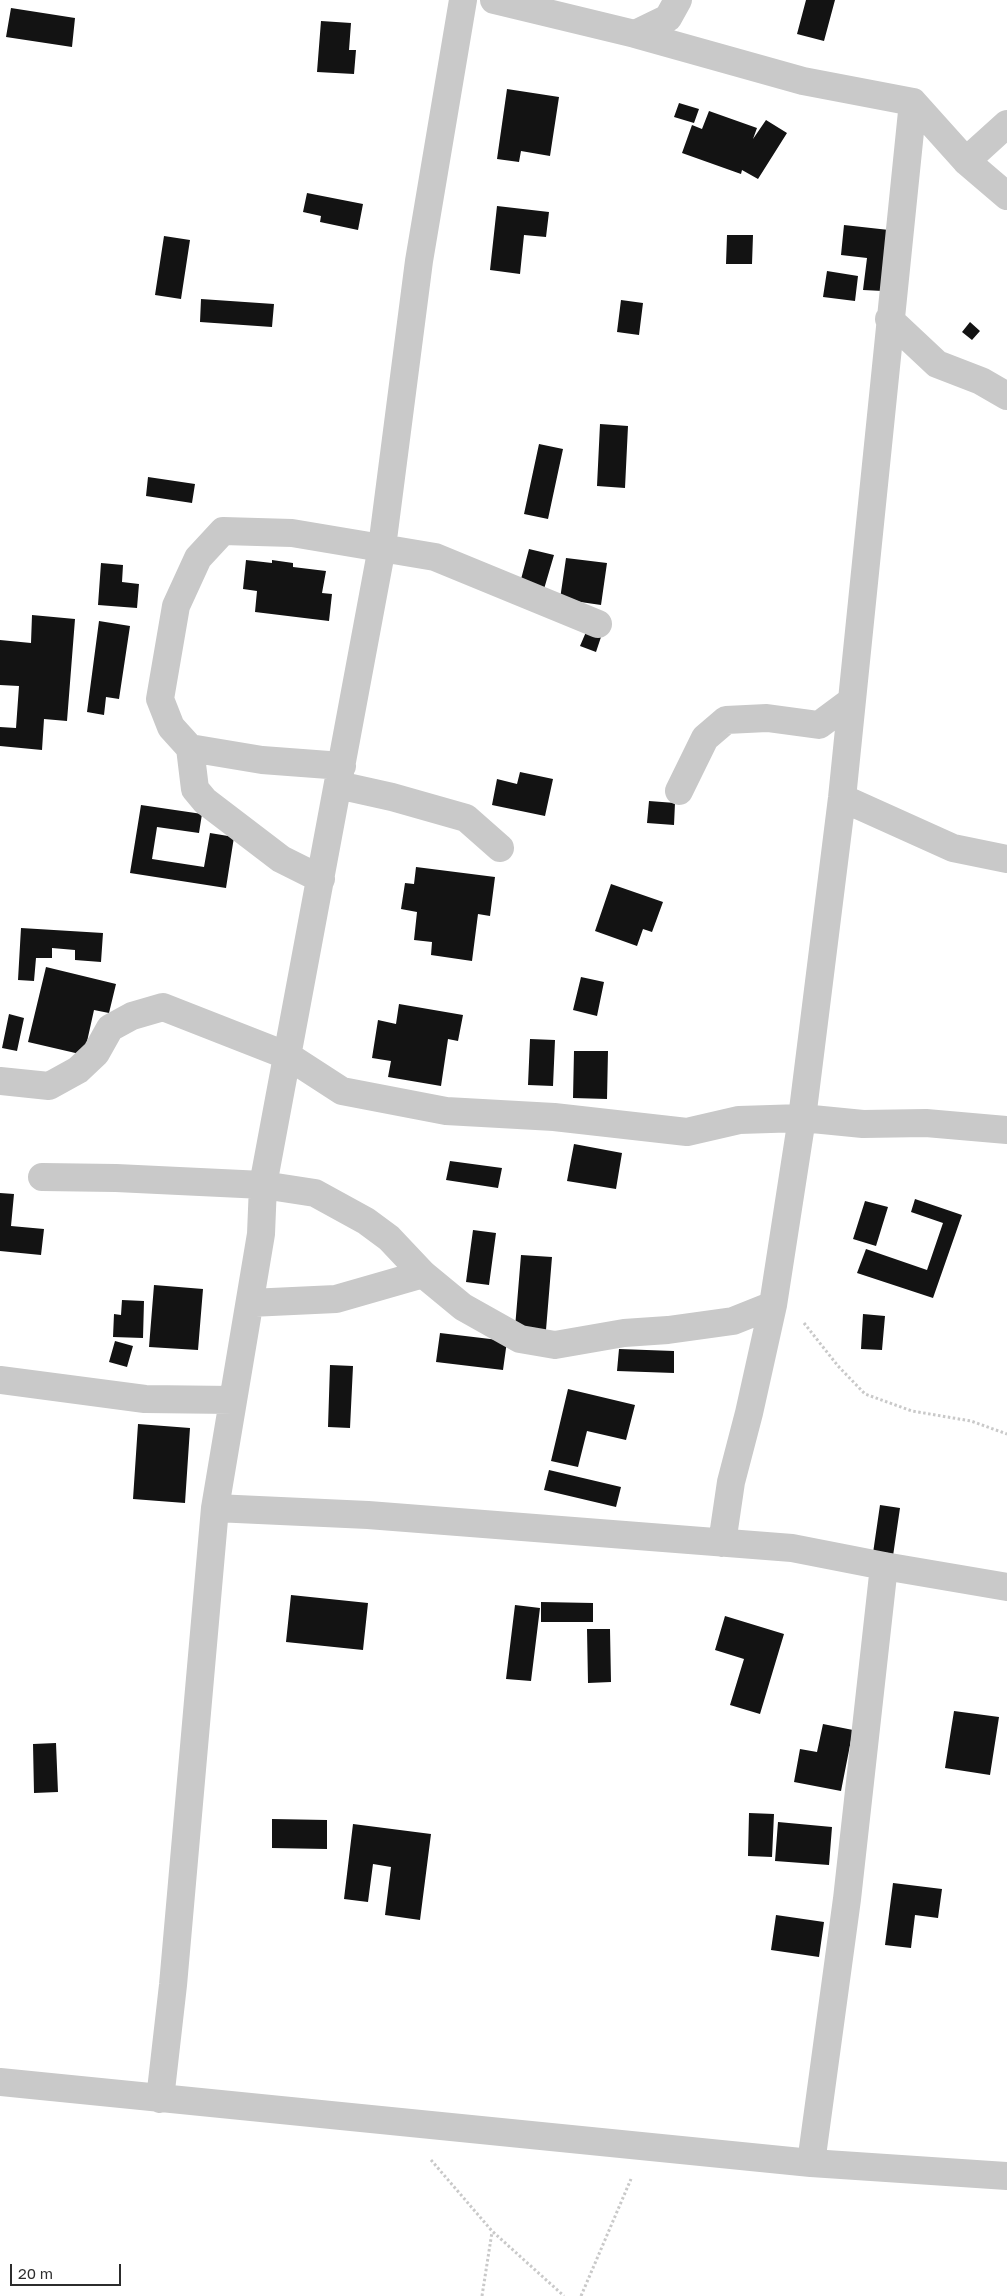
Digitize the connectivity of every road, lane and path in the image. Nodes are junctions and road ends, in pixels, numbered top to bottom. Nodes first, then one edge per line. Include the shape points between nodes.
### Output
1 (463, 0) edge
2 (494, 0) edge
3 (678, 0) edge
4 (635, 34) junction
5 (913, 102) junction
6 (1007, 124) edge
7 (966, 161) junction
8 (1007, 196) edge
9 (890, 319) junction
10 (1007, 396) edge
11 (382, 547) junction
12 (598, 624) dead end
13 (850, 702) junction
14 (190, 748) junction
15 (340, 776) junction
16 (679, 791) dead end
17 (842, 798) junction
18 (500, 848) dead end
19 (1007, 860) edge
20 (321, 879) junction
21 (288, 1056) junction
22 (0, 1081) edge
23 (802, 1118) junction
24 (1007, 1130) edge
25 (42, 1177) dead end
26 (263, 1184) junction
27 (423, 1274) junction
28 (774, 1296) junction
29 (250, 1303) junction
30 (0, 1380) edge
31 (233, 1400) junction
32 (1007, 1434) edge
33 (215, 1508) junction
34 (722, 1544) junction
35 (884, 1566) junction
36 (1007, 1587) edge
37 (0, 2082) edge
38 (160, 2099) junction
39 (399, 2123) junction
40 (645, 2147) junction
41 (811, 2163) junction
42 (1007, 2176) edge
43 (492, 2231) junction
44 (482, 2296) edge
45 (564, 2296) edge
46 (581, 2296) edge

1 - 11 street via 419,261
2 - 4 street
3 - 4 street via 668,18
4 - 5 street via 803,81
5 - 7 street
5 - 9 street
6 - 7 street
7 - 8 street
9 - 10 street via 936,364 980,381
9 - 13 street
11 - 12 street via 435,557
11 - 14 street via 292,533 223,531 198,558 176,606 166,652 160,699 171,728
11 - 15 street
13 - 16 street via 819,725 767,718 726,720 705,738
13 - 17 street
14 - 15 street
14 - 20 street via 195,788 205,802 281,859
15 - 18 street via 392,797 466,818
15 - 20 street
17 - 19 street via 953,848
17 - 23 street
20 - 21 street
21 - 22 street via 163,1007 132,1016 110,1028 96,1052 78,1070 49,1086
21 - 23 street via 342,1091 446,1110 554,1117 687,1132 739,1120
21 - 26 street
23 - 24 street
23 - 28 street
25 - 26 street
26 - 27 street via 315,1193 366,1221 389,1238
26 - 29 street via 261,1234
27 - 28 street via 462,1307 520,1339 556,1345 624,1332 733,1322
27 - 29 street via 336,1299
28 - 32 path via 865,1394 912,1411 971,1421
28 - 34 street via 732,1482
29 - 31 street
30 - 31 street via 145,1399
31 - 33 street
33 - 34 street via 368,1515
33 - 38 street
34 - 35 street via 792,1548
35 - 36 street
35 - 41 street via 847,1899
37 - 38 street
38 - 39 street
39 - 40 street
39 - 43 path
40 - 41 street
40 - 46 path
41 - 42 street
43 - 44 path
43 - 45 path

